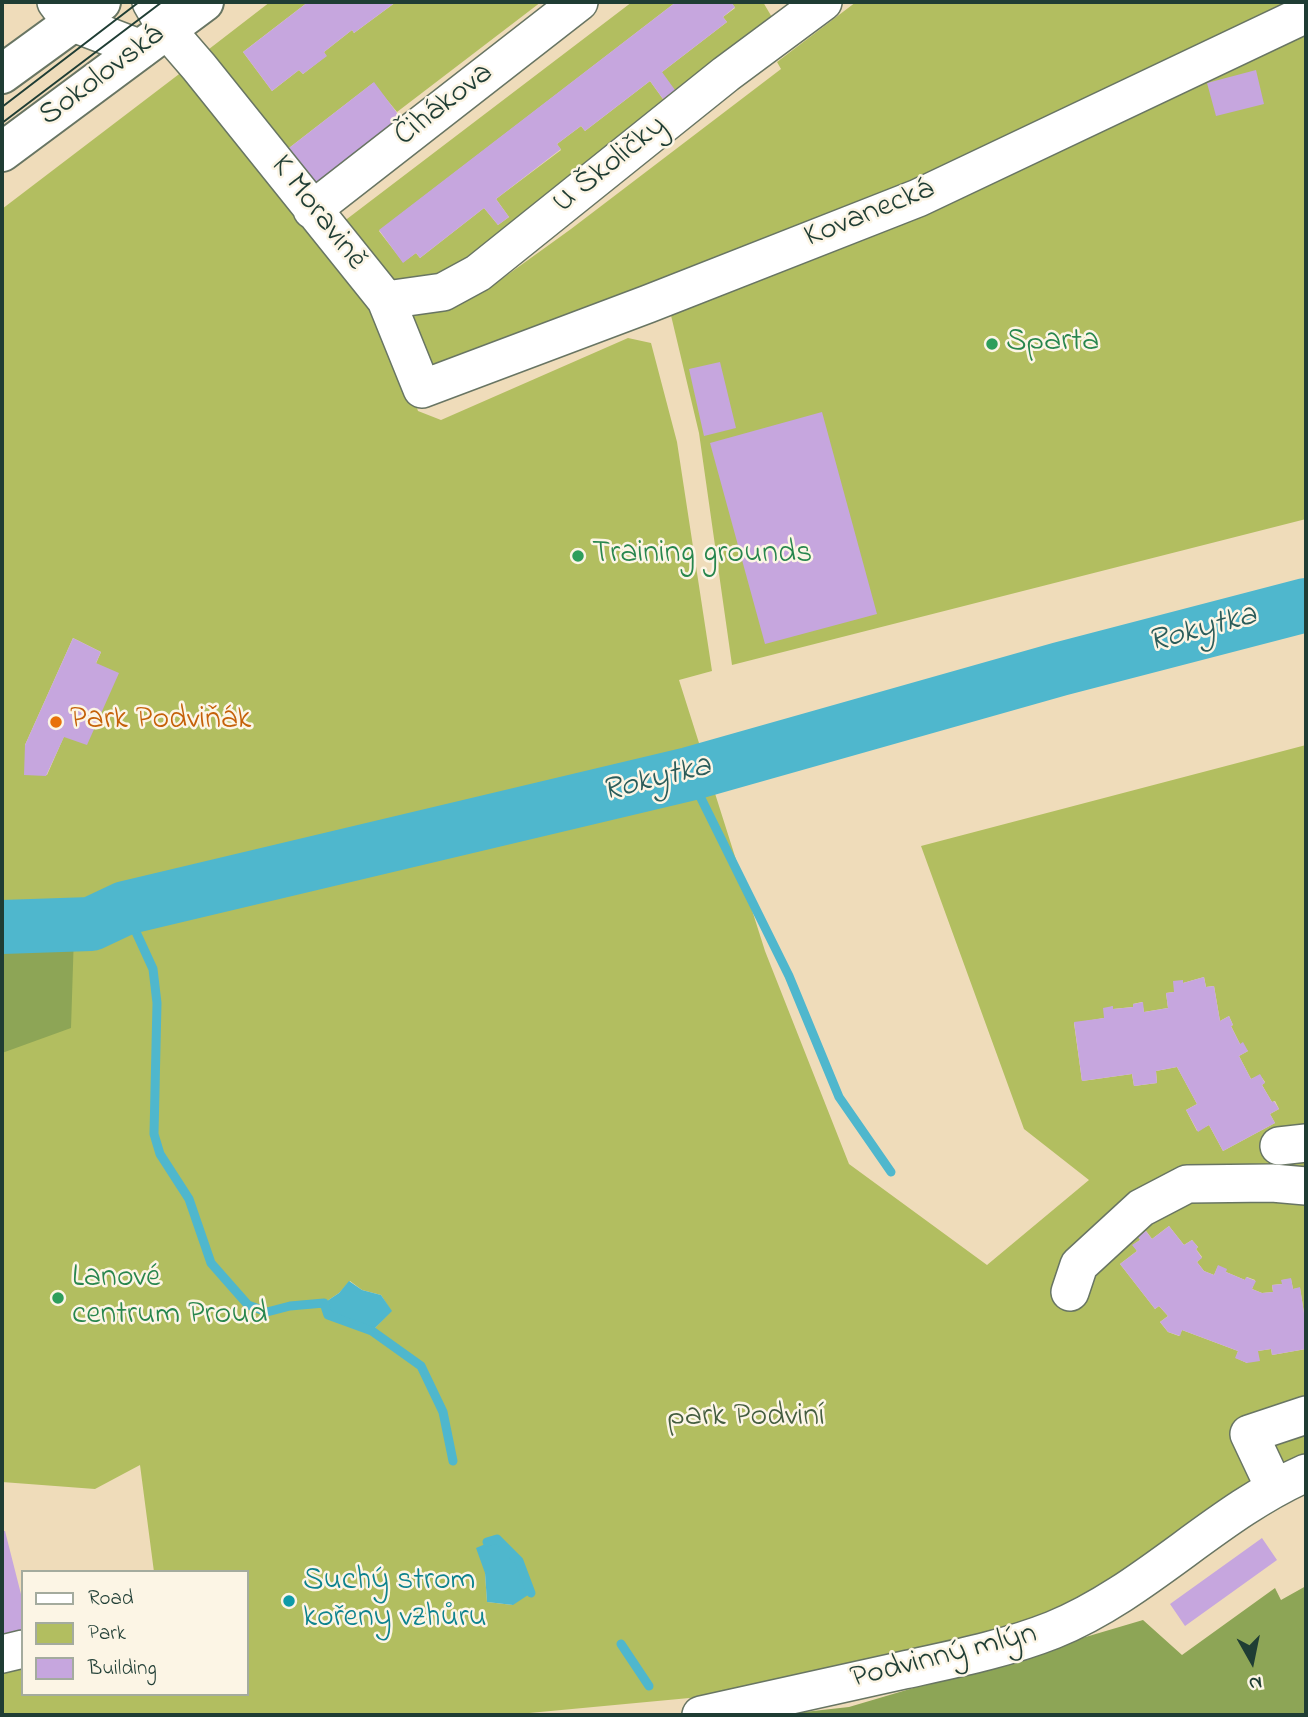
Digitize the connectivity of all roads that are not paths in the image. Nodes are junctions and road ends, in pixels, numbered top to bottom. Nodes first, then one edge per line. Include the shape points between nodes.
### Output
1 (204, 2) edge
2 (579, 2) edge
3 (76, 9) edge
4 (800, 9) edge
5 (1306, 13) edge
6 (162, 33) edge
7 (2, 74) edge
8 (2, 152) edge
9 (312, 210) junction
10 (386, 300) junction
11 (422, 389) joint
12 (1306, 1186) edge
13 (1070, 1293) dead end
14 (1306, 1415) edge
15 (1290, 1480) edge
16 (21, 1649) edge
17 (2, 1654) edge
18 (701, 1715) edge

1 - 6 main road, Sokolovská
2 - 9 street, Čihákova
3 - 6 street
3 - 7 main road, Sokolovská
4 - 10 street, U Školičky via 478,273 443,292
5 - 11 street, Kovanecká via 918,198
6 - 8 main road, Sokolovská
6 - 9 street, K Moravině
9 - 10 street, K Moravině
10 - 11 street, K Moravině
12 - 13 street via 1187,1184 1141,1208 1079,1265
14 - 15 street, Podvinný mlýn via 1249,1434
15 - 18 street, Podvinný mlýn via 1111,1600 1054,1629 994,1650
16 - 17 street

